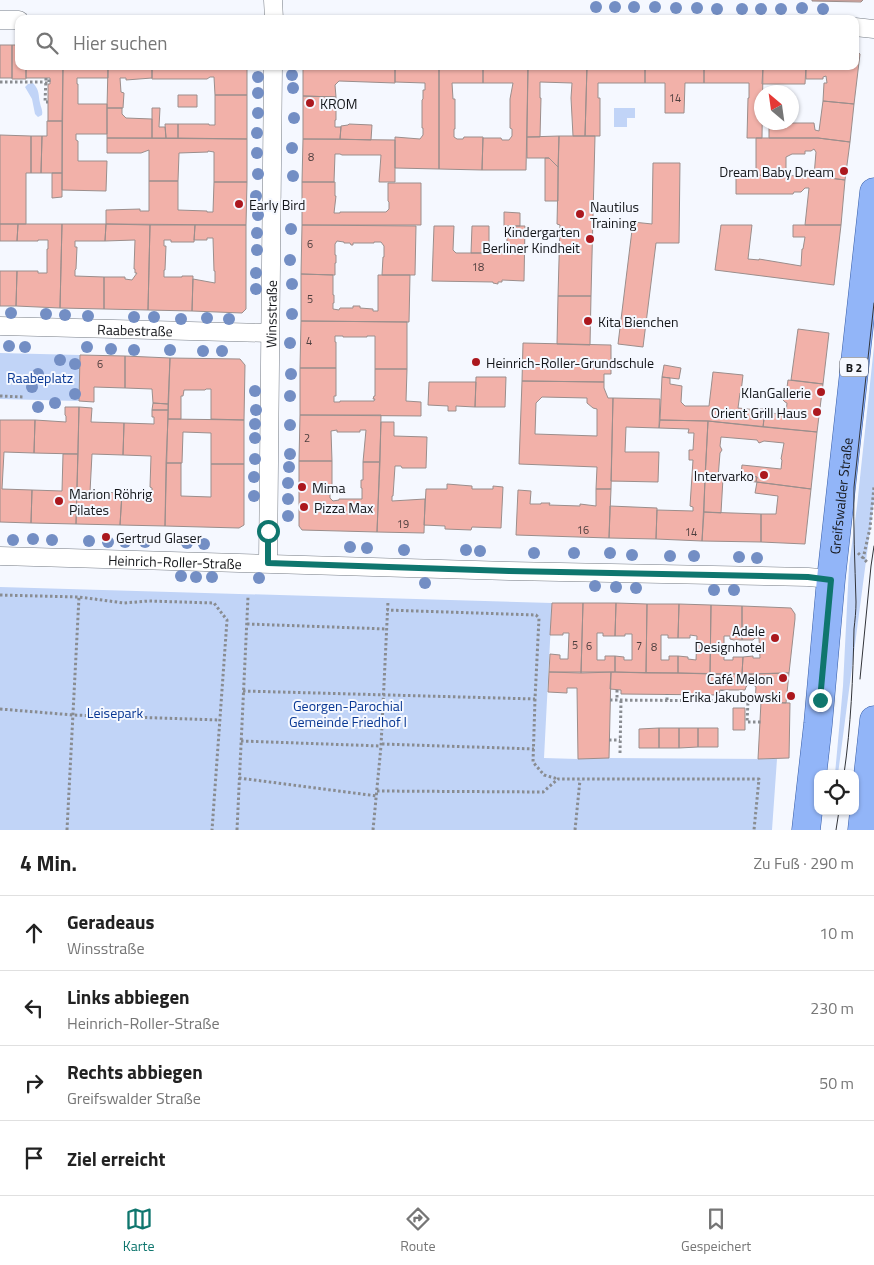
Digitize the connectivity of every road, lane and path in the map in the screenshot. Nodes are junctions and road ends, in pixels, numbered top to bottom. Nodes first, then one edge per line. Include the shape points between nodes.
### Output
1 (274, 0) edge
2 (274, 15) edge
3 (0, 20) edge
4 (15, 20) edge
5 (859, 27) edge
6 (874, 29) edge
7 (273, 70) edge
8 (0, 82) edge
9 (48, 102) dead end
10 (874, 192) edge
11 (0, 326) edge
12 (270, 333) junction
13 (0, 396) edge
14 (24, 397) dead end
15 (874, 487) edge
16 (858, 553) dead end
17 (0, 556) edge
18 (864, 559) junction
19 (867, 562) dead end
20 (268, 563) junction
21 (831, 580) junction
22 (0, 595) edge
23 (78, 597) junction
24 (248, 597) dead end
25 (388, 601) dead end
26 (388, 610) junction
27 (247, 624) junction
28 (387, 629) junction
29 (617, 690) dead end
30 (722, 690) dead end
31 (243, 691) junction
32 (667, 694) dead end
33 (384, 696) junction
34 (755, 698) dead end
35 (535, 699) junction
36 (610, 700) dead end
37 (619, 700) junction
38 (667, 700) junction
39 (722, 701) junction
40 (748, 701) junction
41 (0, 709) edge
42 (73, 715) junction
43 (219, 720) junction
44 (874, 720) edge
45 (760, 722) dead end
46 (610, 740) dead end
47 (620, 740) junction
48 (241, 741) junction
49 (381, 745) junction
50 (534, 749) junction
51 (620, 753) dead end
52 (239, 778) junction
53 (558, 780) junction
54 (580, 780) junction
55 (377, 791) junction
56 (377, 796) junction
57 (67, 830) edge
58 (212, 830) edge
59 (237, 830) edge
60 (373, 830) edge
61 (575, 830) edge
62 (754, 830) edge
63 (806, 830) edge
64 (862, 830) edge

1 - 2 street
3 - 4 street
5 - 6 street
7 - 12 street, Winsstraße
8 - 9 path via 46,80 45,102
10 - 21 main road, Greifswalder Straße / B 2
11 - 12 street, Raabestraße
12 - 20 street, Winsstraße
13 - 14 path
15 - 18 path
16 - 18 path
17 - 20 street, Heinrich-Roller-Straße
18 - 19 path
20 - 21 street, Heinrich-Roller-Straße
21 - 63 main road, Greifswalder Straße / B 2
22 - 23 path
23 - 42 path
23 - 43 path via 124,603 214,603 227,620
24 - 27 path
25 - 26 path
26 - 28 path
26 - 35 path via 536,615 539,618
27 - 28 path
27 - 31 path
28 - 33 path
29 - 37 path
30 - 39 path
31 - 33 path
31 - 48 path
32 - 38 path
33 - 35 path
33 - 49 path
34 - 40 path via 748,698
35 - 50 path
36 - 37 path
37 - 38 path
37 - 47 path
38 - 39 path
39 - 40 path
40 - 45 path via 747,722
41 - 42 path
42 - 43 path
42 - 57 path
43 - 58 path
44 - 64 main road
46 - 47 path
47 - 51 path
48 - 49 path
48 - 52 path
49 - 50 path
49 - 55 path
50 - 53 path via 533,762 544,775
52 - 56 path
52 - 59 path
53 - 54 path
53 - 55 path via 543,792
54 - 61 path
54 - 62 path via 759,779
55 - 56 path
56 - 60 path

